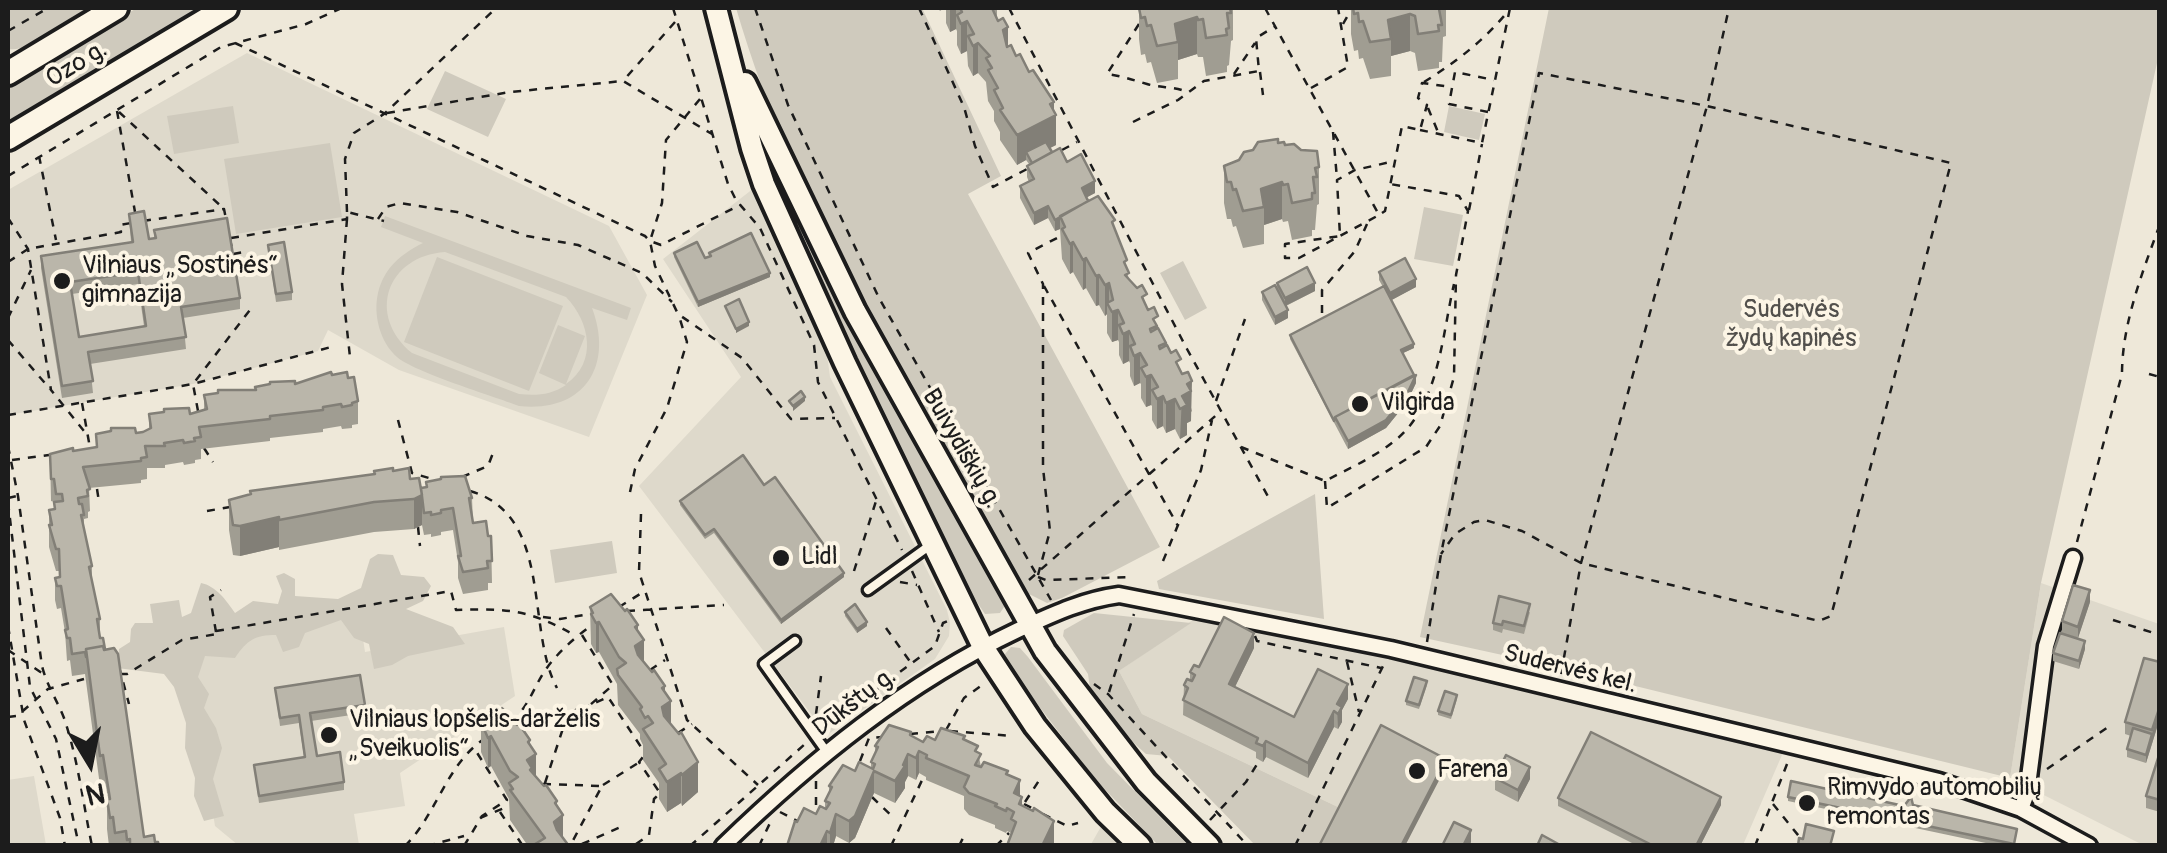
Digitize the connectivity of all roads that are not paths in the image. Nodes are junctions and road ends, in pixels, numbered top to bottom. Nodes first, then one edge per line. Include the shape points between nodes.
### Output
1 (116, 8) edge
2 (226, 8) edge
3 (716, 8) edge
4 (725, 41) junction
5 (8, 72) edge
6 (8, 138) edge
7 (932, 543) junction
8 (2073, 558) road end
9 (868, 590) dead end
10 (1032, 624) junction
11 (796, 642) dead end
12 (983, 647) junction
13 (826, 751) junction
14 (2021, 809) junction
15 (722, 846) edge
16 (1140, 846) edge
17 (1209, 846) edge
18 (2089, 846) edge

1 - 5 main road, Ozo g.
2 - 6 main road, Ozo g.
3 - 4 main road, Buivydiškių g.
4 - 7 main road, Buivydiškių g. via 764,184
4 - 10 main road, Buivydiškių g. via 855,311
7 - 9 lane
7 - 12 main road, Buivydiškių g.
8 - 14 street via 2046,646
10 - 12 street, Dūkštų g.
10 - 14 street, Sudervės kel. via 1096,598 1139,598 1794,744
10 - 17 main road, Buivydiškių g. via 1089,712
11 - 13 lane via 764,664
12 - 13 street, Dūkštų g. via 912,688
12 - 16 main road, Buivydiškių g. via 1106,812
13 - 15 street, Dūkštų g.
14 - 18 street, Sudervės kel.

